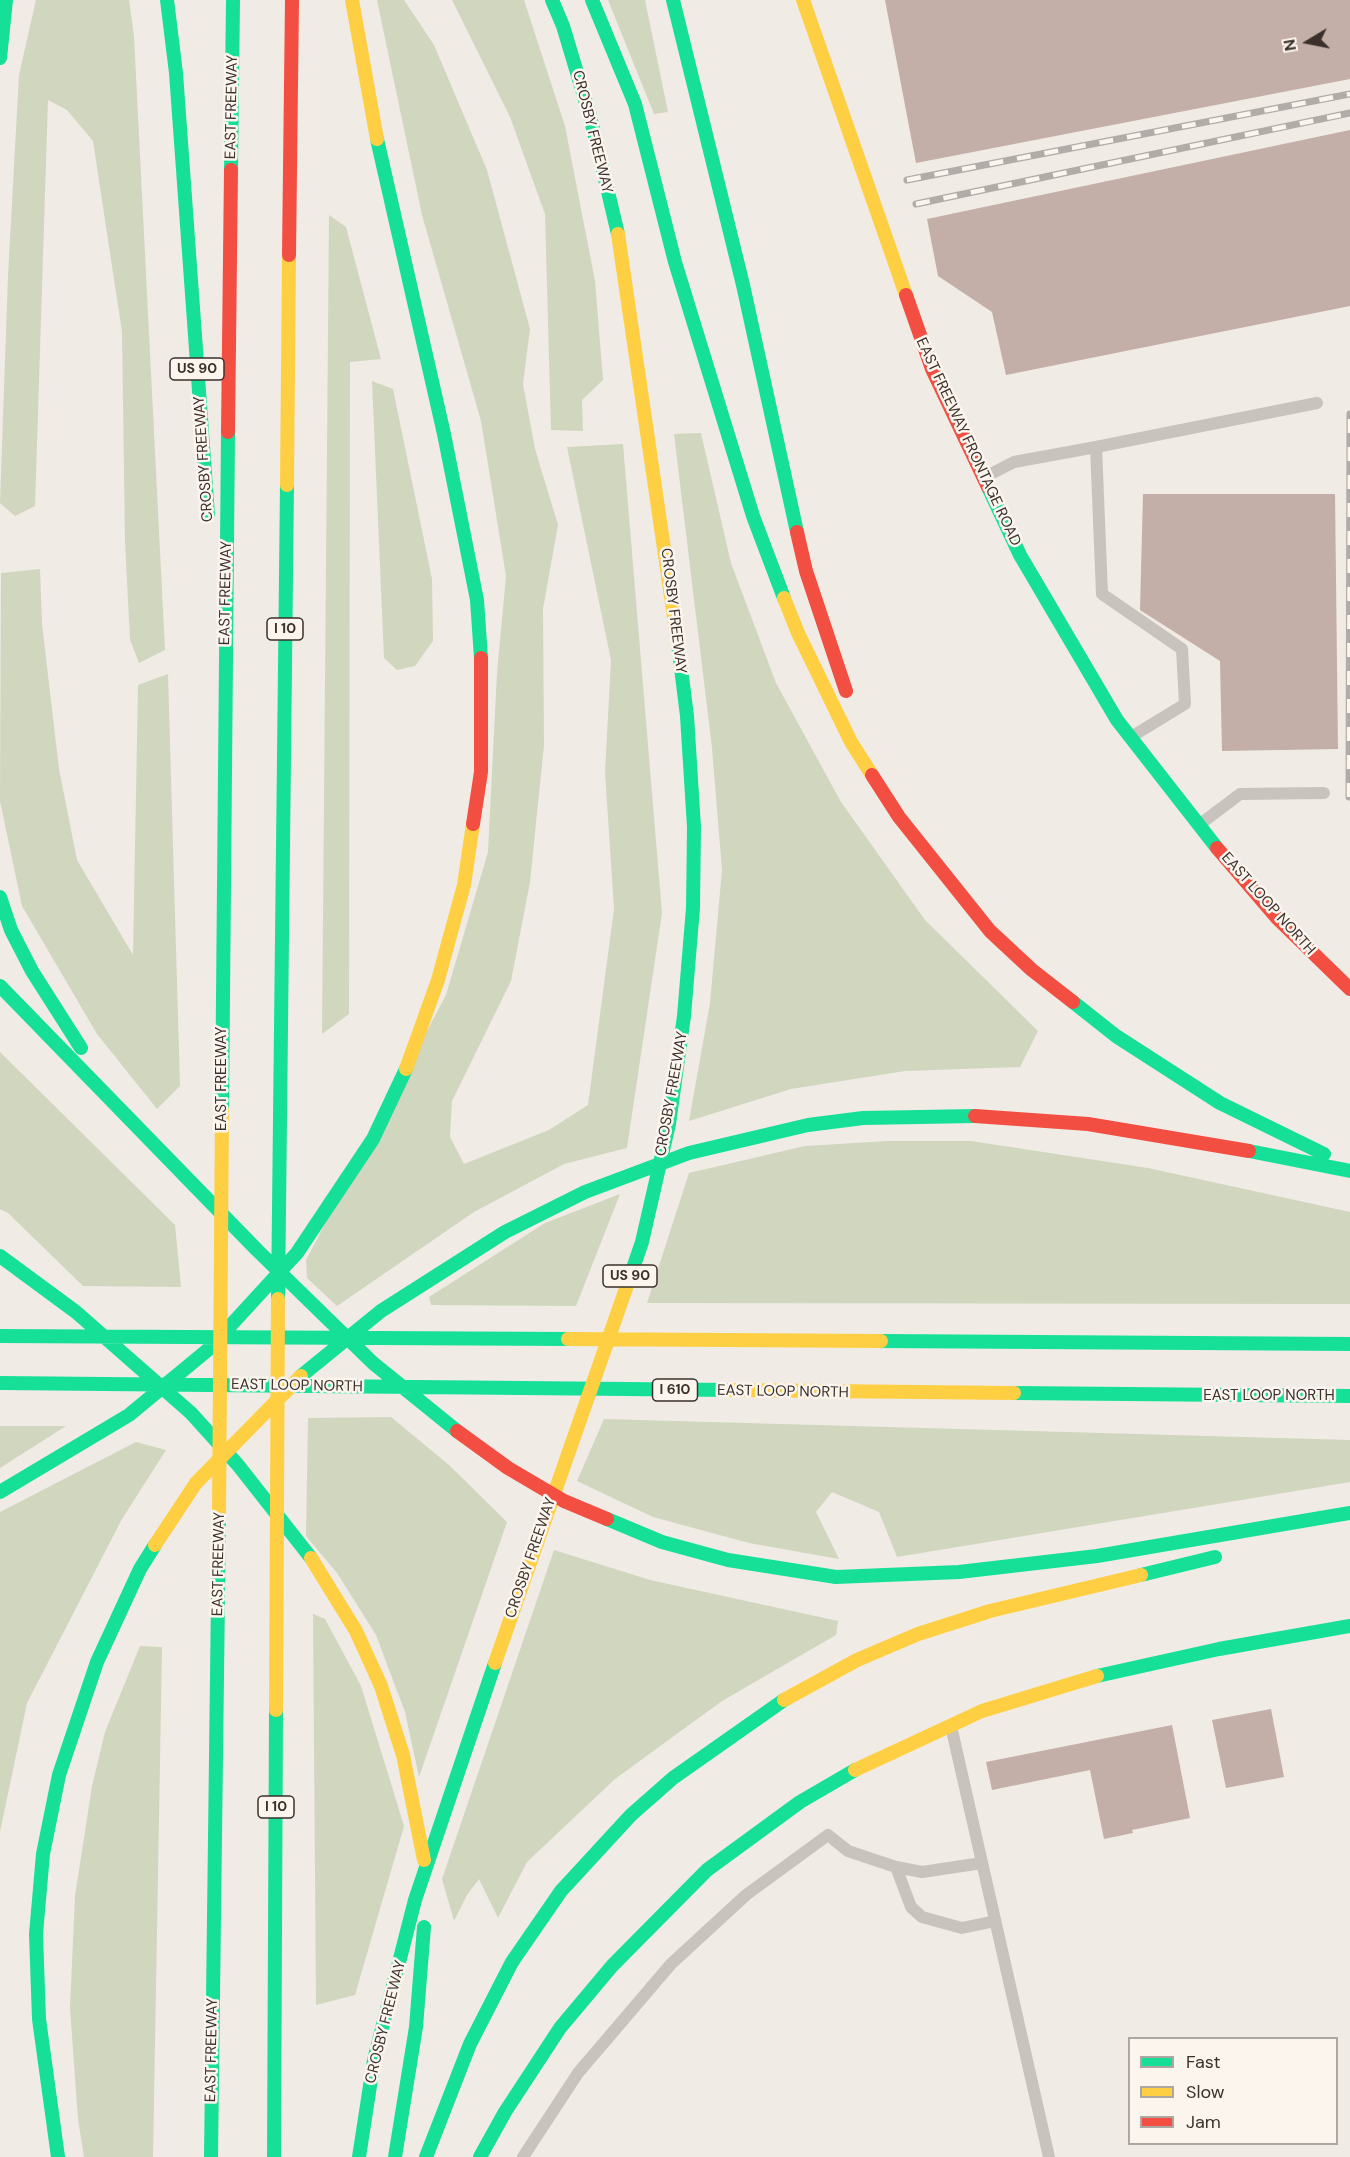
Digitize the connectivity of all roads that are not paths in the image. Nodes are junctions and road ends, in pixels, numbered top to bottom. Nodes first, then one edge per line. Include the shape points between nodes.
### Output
1 (6, 0) edge
2 (167, 0) edge
3 (233, 0) edge
4 (292, 0) edge
5 (352, 0) edge
6 (552, 0) edge
7 (592, 0) edge
8 (673, 0) edge
9 (803, 0) edge
10 (0, 58) edge
11 (1317, 403) dead end
12 (1096, 447) junction
13 (982, 479) junction
14 (209, 526) dead end
15 (212, 573) dead end
16 (850, 702) dead end
17 (224, 738) junction
18 (1130, 738) junction
19 (866, 739) dead end
20 (1324, 794) dead end
21 (1194, 820) junction
22 (949, 883) junction
23 (0, 897) edge
24 (0, 986) edge
25 (1350, 989) edge
26 (116, 1101) junction
27 (1350, 1166) edge
28 (1350, 1171) edge
29 (0, 1256) edge
30 (0, 1336) edge
31 (1350, 1344) edge
32 (0, 1383) edge
33 (1350, 1396) edge
34 (0, 1492) edge
35 (1350, 1513) edge
36 (1234, 1553) dead end
37 (1350, 1626) edge
38 (951, 1725) junction
39 (982, 1863) junction
40 (896, 1868) junction
41 (995, 1921) junction
42 (58, 2157) edge
43 (211, 2157) edge
44 (274, 2157) edge
45 (359, 2157) edge
46 (394, 2157) edge
47 (426, 2157) edge
48 (480, 2157) edge
49 (523, 2157) edge
50 (1049, 2157) edge

1 - 10 main road
2 - 14 main road, CROSBY FREEWAY / US 90 via 177,84
3 - 17 main road, EAST FREEWAY
4 - 44 main road, I 10 via 278,1258
5 - 34 main road via 380,153 477,600 481,772 464,885 450,941 402,1080 373,1139 297,1253 210,1348 129,1415
6 - 45 main road, CROSBY FREEWAY / US 90 via 590,116 620,244 687,716 694,827 693,908 684,1016 669,1124 642,1242 422,1877 374,2060
7 - 22 main road via 635,104 675,262 776,580 851,742 899,817
8 - 16 main road via 743,285 803,561
9 - 13 main road, EAST FREEWAY FRONTAGE ROAD via 928,358
11 - 12 lane
12 - 13 lane via 1014,462
12 - 18 lane via 1102,594 1182,649 1185,704
13 - 18 main road, EAST FREEWAY FRONTAGE ROAD via 1059,626
15 - 17 main road
17 - 43 main road, EAST FREEWAY
18 - 21 main road, EAST FREEWAY FRONTAGE ROAD
19 - 22 main road via 900,805
20 - 21 lane via 1240,794
21 - 25 main road, EAST LOOP NORTH via 1277,918
22 - 27 main road via 990,931 1032,970 1116,1036 1220,1102
23 - 26 main road via 11,930 66,1028
24 - 26 main road
26 - 35 main road via 256,1250 399,1386 478,1448 564,1501 662,1542 728,1560 836,1577 906,1576 1097,1556
28 - 42 main road via 1179,1139 1018,1116 863,1118 760,1135 689,1154 585,1192 505,1232 381,1311 286,1389 196,1483 140,1569 97,1662 59,1775 43,1854 36,1934 44,2070
29 - 46 main road via 76,1312 154,1378 238,1465 309,1555 356,1631 381,1686 403,1755 424,1864 424,1944 416,2027
30 - 31 main road
32 - 33 main road, EAST LOOP NORTH / I 610
36 - 47 main road via 1033,1600 918,1634 857,1660 788,1698 673,1778 631,1815 561,1891 512,1962 470,2044
37 - 38 main road via 1105,1674 982,1711
38 - 39 lane
38 - 48 main road via 850,1773 800,1802 707,1870 612,1966 560,2028
39 - 40 lane via 922,1872
39 - 41 lane
40 - 41 lane via 911,1907 922,1917 962,1928
40 - 49 lane via 848,1851 828,1835 746,1895 671,1964 578,2073
41 - 50 lane

